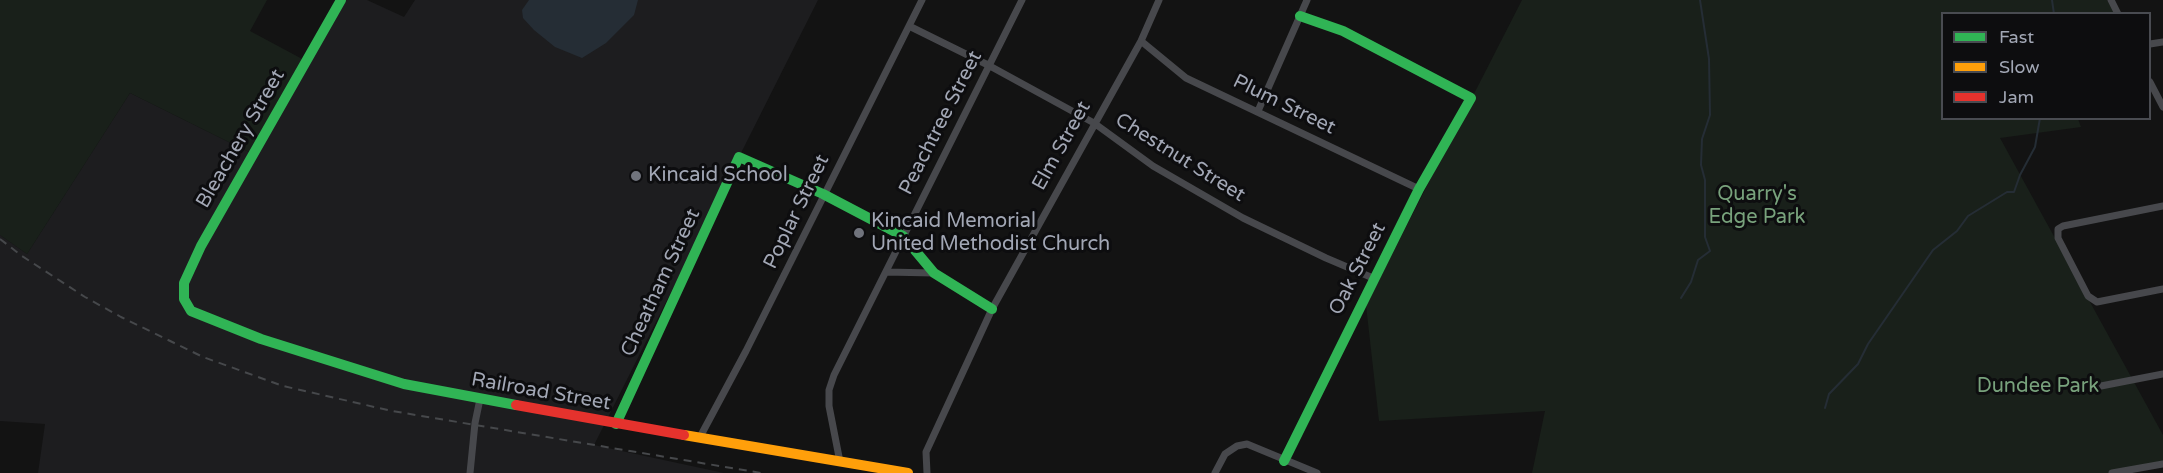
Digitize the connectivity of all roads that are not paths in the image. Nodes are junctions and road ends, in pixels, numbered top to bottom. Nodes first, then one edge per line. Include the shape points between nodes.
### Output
1 (341, 0) edge
2 (922, 0) edge
3 (1022, 0) edge
4 (1159, 0) edge
5 (1307, 0) edge
6 (1300, 16) junction
7 (909, 26) junction
8 (1141, 41) junction
9 (988, 65) junction
10 (2151, 84) edge
11 (2163, 107) edge
12 (1257, 111) junction
13 (1094, 123) junction
14 (1419, 189) junction
15 (823, 194) junction
16 (2163, 206) edge
17 (903, 236) junction
18 (886, 272) junction
19 (934, 273) junction
20 (1373, 278) junction
21 (2163, 289) edge
22 (184, 299) joint
23 (992, 309) junction
24 (2163, 374) edge
25 (2101, 386) dead end
26 (480, 399) junction
27 (616, 424) junction
28 (700, 437) junction
29 (1284, 461) junction
30 (840, 462) junction
31 (2163, 464) edge
32 (470, 473) edge
33 (908, 473) edge
34 (927, 473) edge
35 (1215, 473) edge
36 (1317, 473) edge
37 (2112, 473) edge

1 - 22 street, Bleachery Street via 201,246 184,283
2 - 7 street, Poplar Street
3 - 9 street, Peachtree Street
4 - 8 street, Elm Street
5 - 6 street
6 - 12 street
6 - 14 street, Oak Street via 1343,31 1472,98
7 - 9 street, Chestnut Street
7 - 15 street, Poplar Street
8 - 12 street, Plum Street via 1186,78
8 - 13 street, Elm Street
9 - 13 street, Chestnut Street
9 - 17 street, Peachtree Street
10 - 11 street
12 - 14 street, Plum Street
13 - 20 street, Chestnut Street via 1153,166 1243,218
13 - 23 street, Elm Street
14 - 20 street, Oak Street
15 - 17 street
15 - 27 street, Cheatham Street via 739,157
15 - 28 street, Poplar Street
16 - 21 street via 2058,229 2058,237 2088,296 2097,302
17 - 18 street, Peachtree Street
17 - 19 street
18 - 19 street
18 - 30 street, Peachtree Street via 829,390
19 - 23 street
20 - 29 street, Oak Street
22 - 26 street, Railroad Street via 191,311 261,339 404,384
23 - 34 street, Elm Street via 926,452
24 - 25 street
26 - 27 street, Railroad Street
26 - 32 street
27 - 28 street, Railroad Street
28 - 30 street, Railroad Street
29 - 35 street via 1247,444 1225,454
29 - 36 street
30 - 33 street, Railroad Street
31 - 37 street

